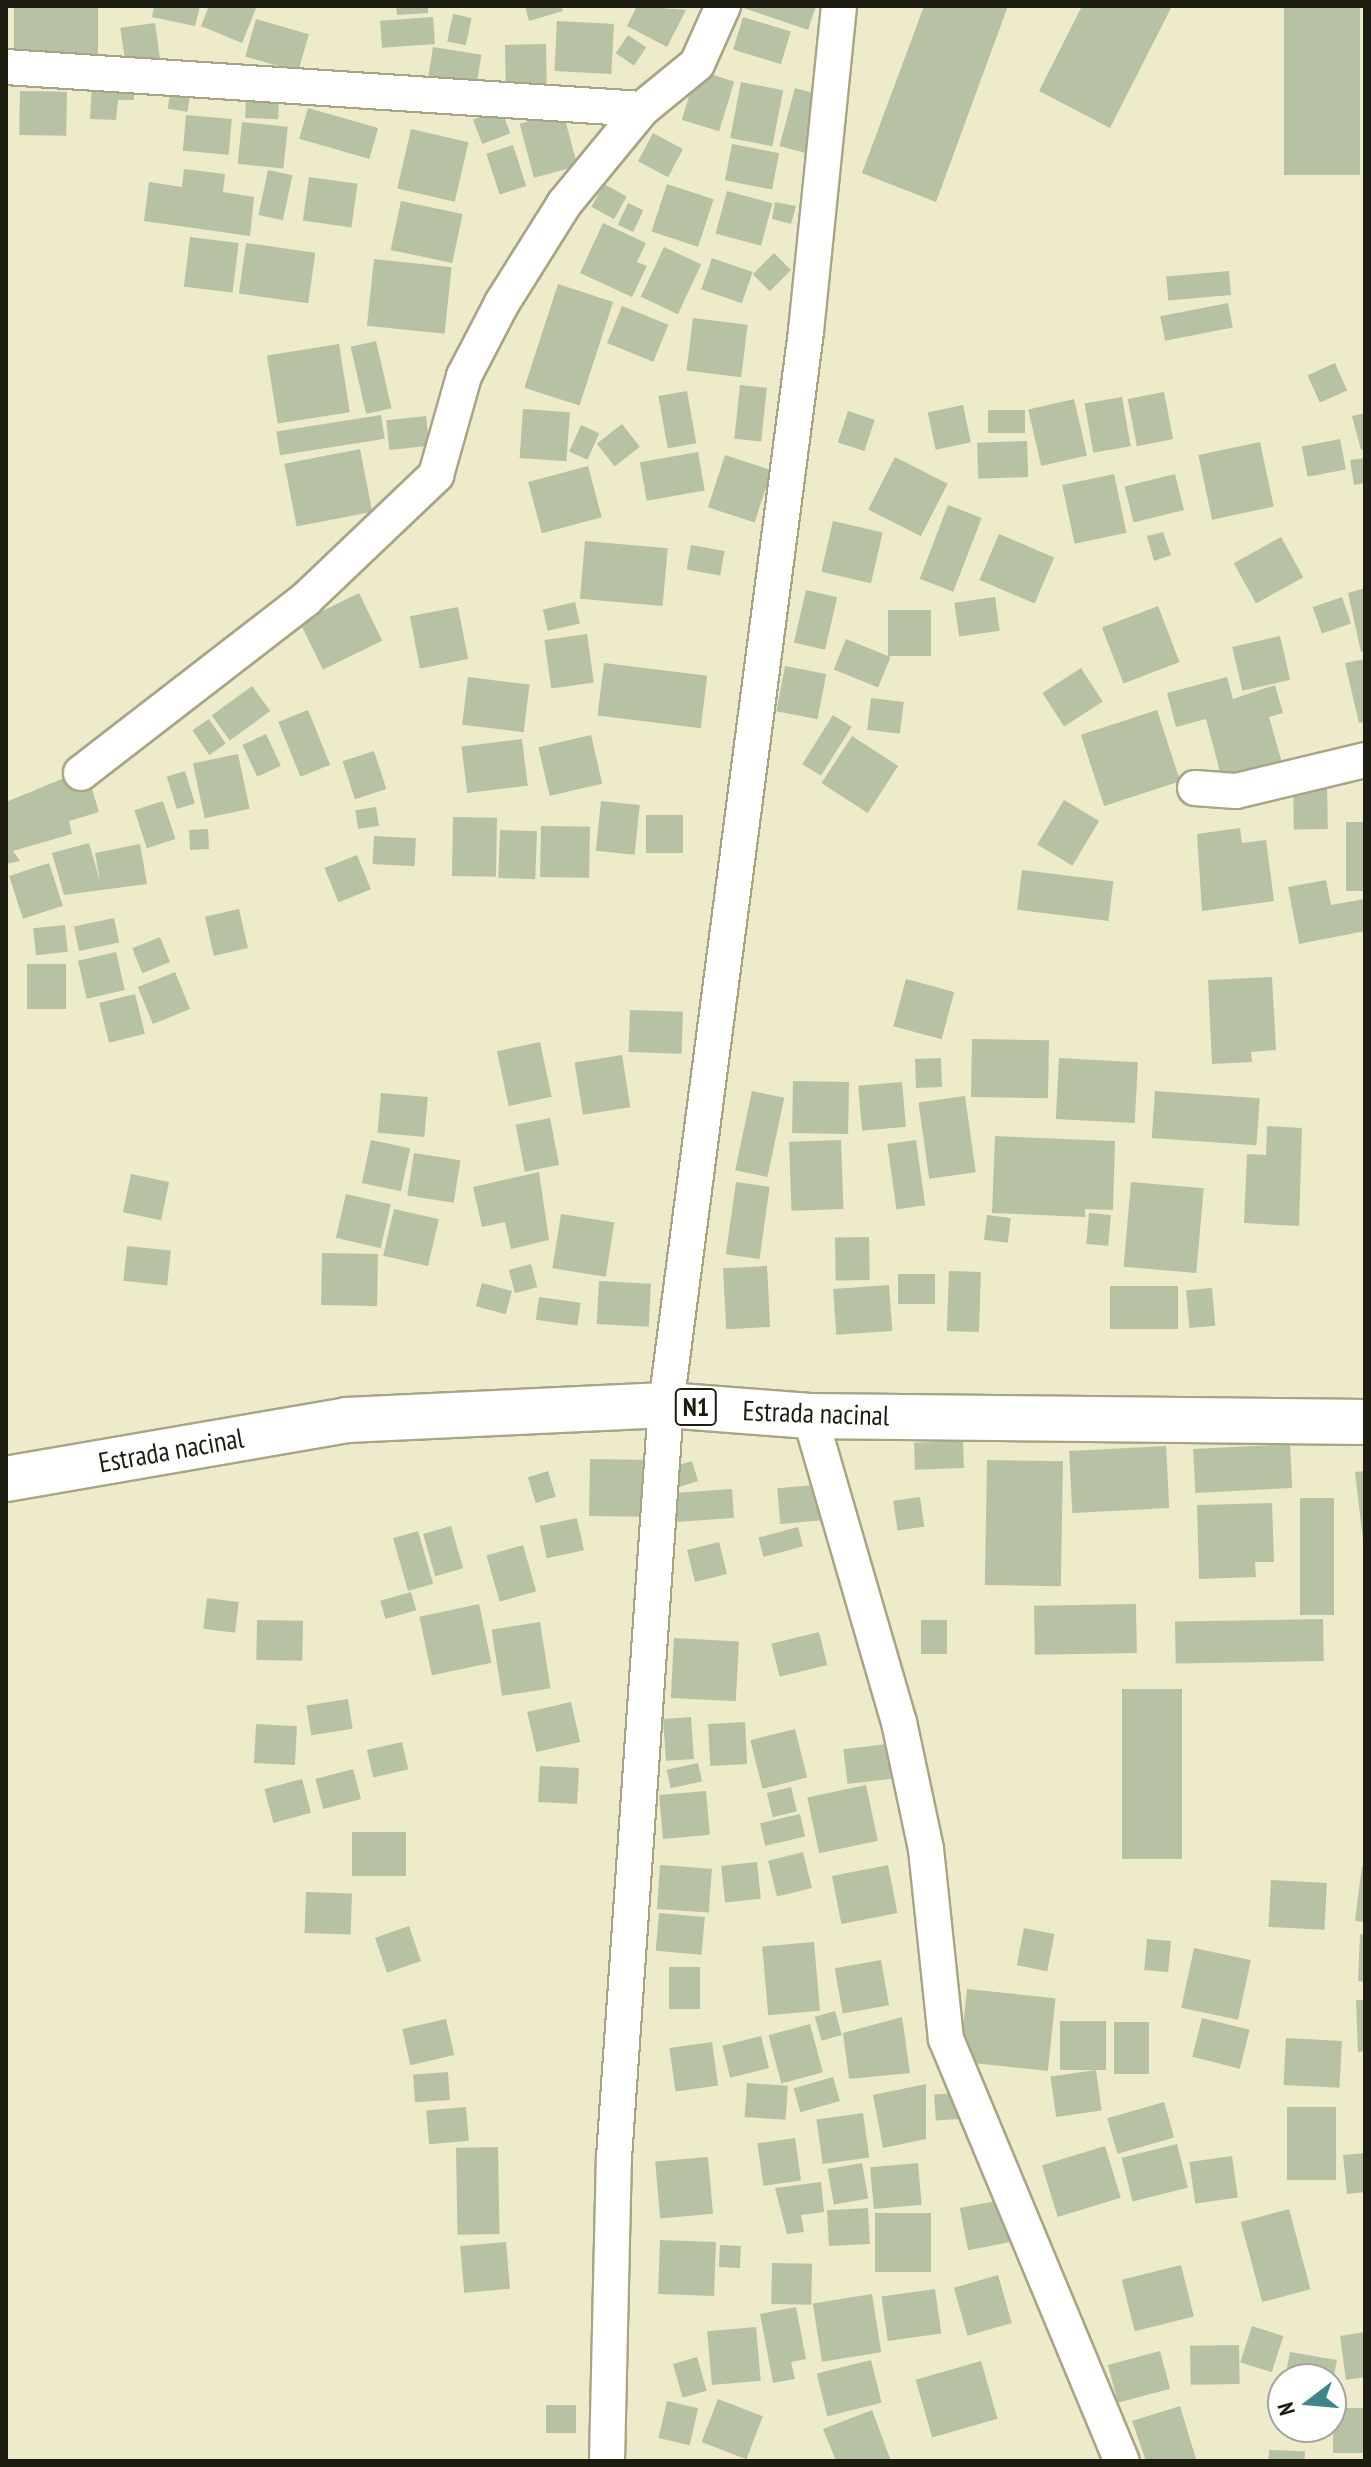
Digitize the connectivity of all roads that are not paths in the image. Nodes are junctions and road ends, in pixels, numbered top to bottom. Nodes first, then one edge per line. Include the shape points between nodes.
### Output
1 (723, 6) edge
2 (839, 6) edge
3 (6, 67) edge
4 (642, 109) junction
5 (1365, 760) edge
6 (81, 773) dead end
7 (1195, 788) dead end
8 (666, 1405) junction
9 (810, 1416) junction
10 (1365, 1422) edge
11 (19, 1476) edge
12 (607, 2461) edge
13 (1122, 2461) edge

1 - 4 street via 697,64
2 - 8 street via 806,331
3 - 4 street
4 - 6 street via 564,204 502,303 464,376 436,475 306,599
5 - 7 street via 1236,791
8 - 9 highway, Estrada nacinal / N1
8 - 11 highway, Estrada nacinal / N1 via 347,1420
8 - 12 street via 614,2158
9 - 10 highway, Estrada nacinal / N1
9 - 13 street via 899,1722 926,1849 946,2039

